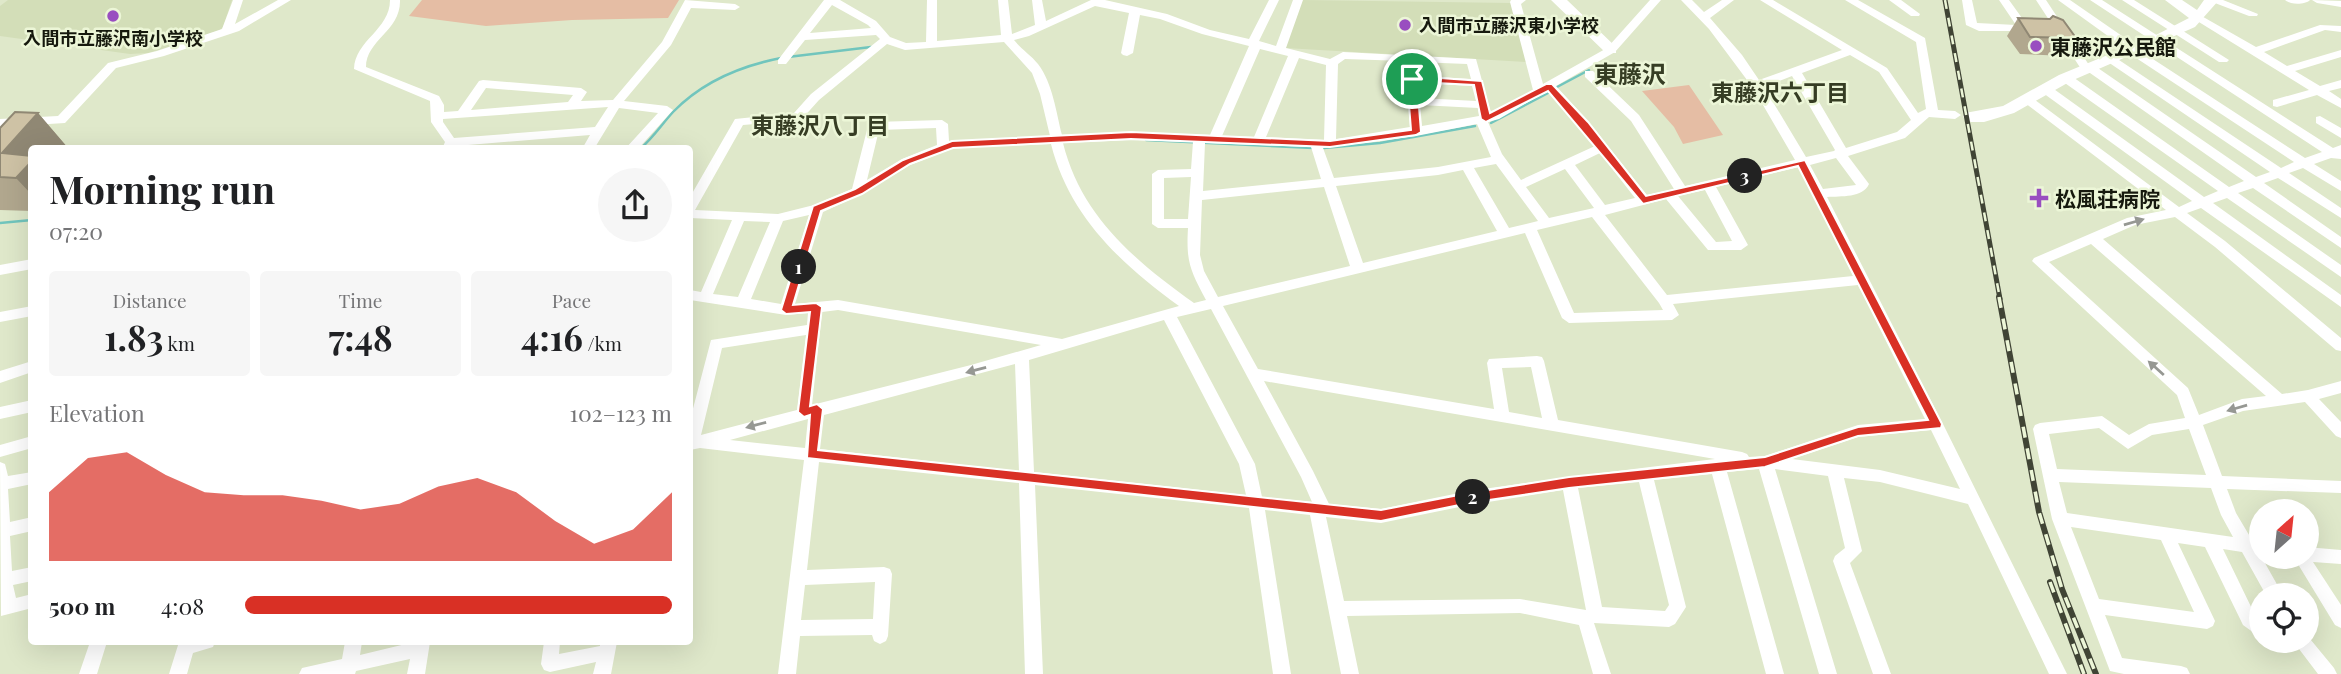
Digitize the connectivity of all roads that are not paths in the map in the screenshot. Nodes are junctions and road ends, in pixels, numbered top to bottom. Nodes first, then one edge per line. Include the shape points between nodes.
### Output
1 (238, 0) edge
2 (286, 0) edge
3 (396, 0) edge
4 (831, 0) edge
5 (932, 0) edge
6 (1003, 0) edge
7 (1037, 0) edge
8 (1149, 0) edge
9 (1274, 0) edge
10 (1298, 0) edge
11 (1521, 0) edge
12 (1558, 0) edge
13 (1657, 0) edge
14 (1686, 0) edge
15 (1729, 0) edge
16 (1765, 0) edge
17 (1850, 0) edge
18 (1894, 0) edge
19 (1967, 0) edge
20 (2004, 0) edge
21 (2041, 0) edge
22 (2063, 0) edge
23 (2095, 0) edge
24 (2127, 0) edge
25 (2172, 0) edge
26 (2211, 0) edge
27 (2290, 0) edge
28 (2305, 0) edge
29 (2317, 0) edge
30 (1098, 1) edge
31 (688, 2) edge
32 (2341, 4) edge
33 (1079, 5) edge
34 (735, 6) dead end
35 (1137, 11) junction
36 (1914, 14) dead end
37 (2253, 14) dead end
38 (1705, 16) junction
39 (2198, 17) junction
40 (1041, 27) junction
41 (2041, 28) junction
42 (2341, 29) edge
43 (227, 31) junction
44 (2174, 31) junction
45 (882, 35) junction
46 (802, 37) junction
47 (1007, 38) junction
48 (2156, 40) junction
49 (1254, 44) junction
50 (931, 46) junction
51 (2133, 49) junction
52 (1280, 50) junction
53 (1611, 50) junction
54 (2253, 50) junction
55 (1851, 51) junction
56 (1127, 52) dead end
57 (1295, 53) junction
58 (2341, 53) edge
59 (1411, 58) junction
60 (2112, 60) junction
61 (782, 62) dead end
62 (1332, 63) junction
63 (2089, 69) junction
64 (2287, 70) junction
65 (1795, 71) junction
66 (1589, 74) dead end
67 (2066, 78) junction
68 (1412, 79) junction
69 (1478, 83) junction
70 (2341, 84) edge
71 (1755, 86) junction
72 (1544, 89) junction
73 (2047, 90) junction
74 (2321, 91) junction
75 (2027, 100) junction
76 (1414, 101) junction
77 (2277, 103) dead end
78 (615, 104) junction
79 (2341, 104) edge
80 (1483, 105) junction
81 (571, 107) junction
82 (1932, 112) junction
83 (462, 114) junction
84 (436, 116) junction
85 (1963, 116) joint
86 (1484, 119) junction
87 (1916, 119) junction
88 (2320, 120) dead end
89 (0, 123) edge
90 (598, 131) junction
91 (1416, 132) junction
92 (2341, 134) edge
93 (1055, 137) junction
94 (1199, 139) junction
95 (1214, 140) junction
96 (1258, 142) junction
97 (1323, 144) junction
98 (449, 145) edge
99 (590, 145) edge
100 (635, 145) edge
101 (943, 146) junction
102 (1603, 147) junction
103 (1840, 153) junction
104 (2338, 153) edge
105 (1500, 159) junction
106 (1801, 162) junction
107 (2304, 163) junction
108 (1568, 165) junction
109 (1466, 166) junction
110 (2278, 172) junction
111 (1198, 173) junction
112 (2252, 182) junction
113 (1329, 183) junction
114 (1520, 185) junction
115 (1709, 185) junction
116 (2341, 187) edge
117 (858, 191) junction
118 (2227, 192) junction
119 (1676, 193) junction
120 (1818, 194) junction
121 (1197, 196) junction
122 (1643, 200) junction
123 (693, 201) edge
124 (2202, 202) junction
125 (817, 209) junction
126 (1599, 212) junction
127 (2177, 212) junction
128 (693, 214) edge
129 (2341, 214) edge
130 (739, 218) junction
131 (778, 218) junction
132 (1194, 223) junction
133 (1546, 223) junction
134 (1530, 227) junction
135 (1505, 233) junction
136 (2092, 237) junction
137 (2341, 243) edge
138 (28, 265) edge
139 (1358, 269) junction
140 (0, 270) edge
141 (2341, 272) edge
142 (1862, 280) junction
143 (693, 295) edge
144 (705, 297) junction
145 (1664, 300) junction
146 (743, 302) junction
147 (2341, 302) edge
148 (1217, 303) junction
149 (816, 307) junction
150 (1193, 309) junction
151 (786, 310) junction
152 (28, 313) edge
153 (1168, 314) junction
154 (0, 317) edge
155 (813, 329) junction
156 (1065, 344) junction
157 (2341, 346) edge
158 (1022, 357) junction
159 (28, 367) edge
160 (1254, 374) junction
161 (0, 377) edge
162 (2341, 387) edge
163 (2308, 396) junction
164 (2281, 401) junction
165 (28, 407) edge
166 (810, 411) junction
167 (0, 413) edge
168 (1502, 416) junction
169 (2195, 422) junction
170 (1551, 424) junction
171 (1936, 424) junction
172 (2341, 432) edge
173 (693, 439) edge
174 (28, 443) edge
175 (693, 443) edge
176 (693, 443) edge
177 (0, 451) edge
178 (811, 455) junction
179 (1765, 462) junction
180 (1717, 465) junction
181 (1833, 470) junction
182 (1645, 474) junction
183 (2049, 475) junction
184 (1, 476) edge
185 (28, 478) edge
186 (1028, 478) junction
187 (1569, 483) junction
188 (2220, 483) junction
189 (2341, 487) edge
190 (1973, 499) junction
191 (1256, 503) junction
192 (1321, 511) junction
193 (2060, 519) junction
194 (28, 525) edge
195 (2, 531) junction
196 (2166, 537) junction
197 (2211, 542) junction
198 (2249, 542) edge
199 (2249, 547) edge
200 (2319, 555) edge
201 (2341, 558) edge
202 (2309, 569) edge
203 (28, 575) edge
204 (798, 578) junction
205 (2, 581) edge
206 (28, 602) edge
207 (2093, 606) junction
208 (4, 608) edge
209 (1337, 609) junction
210 (1590, 616) junction
211 (2249, 620) edge
212 (2341, 620) edge
213 (792, 628) junction
214 (98, 645) edge
215 (187, 645) edge
216 (353, 645) edge
217 (552, 645) edge
218 (421, 646) edge
219 (608, 647) edge
220 (2312, 653) edge
221 (348, 669) edge
222 (2153, 672) edge
223 (88, 674) edge
224 (178, 674) edge
225 (308, 674) edge
226 (416, 674) edge
227 (602, 674) edge
228 (787, 674) edge
229 (1034, 674) edge
230 (1282, 674) edge
231 (1350, 674) edge
232 (1602, 674) edge
233 (1775, 674) edge
234 (1828, 674) edge
235 (1882, 674) edge
236 (2058, 674) edge
237 (2181, 674) edge
238 (2328, 674) edge

1 - 43 street
2 - 43 street via 246,26
3 - 84 street via 396,13 361,58 360,69 432,96 438,105
4 - 45 street via 872,23
4 - 46 street
5 - 50 street
6 - 47 street
7 - 40 street
8 - 35 street
9 - 49 street
10 - 52 street
11 - 72 street via 1515,2
12 - 53 street
13 - 53 street
14 - 38 street
15 - 38 street
16 - 55 street
17 - 82 street via 1921,40
18 - 36 street
19 - 41 street via 1972,25 1979,28
20 - 41 street
21 - 41 street
22 - 51 street
23 - 48 street
24 - 44 street
25 - 39 street
26 - 37 street
26 - 39 street
27 - 28 street
29 - 32 street
30 - 33 street
30 - 35 street
31 - 34 street
31 - 78 street via 667,43
33 - 40 street
35 - 49 street
35 - 56 street
38 - 71 street
39 - 44 street
39 - 54 street
40 - 47 street
41 - 63 street
42 - 54 street via 2324,27
43 - 89 street via 111,65 61,120
44 - 48 street
44 - 54 street via 2218,62
45 - 46 street
45 - 50 street via 905,47
45 - 123 street via 797,117 739,122
46 - 61 street
47 - 50 street
47 - 93 street via 1037,70
48 - 51 street
48 - 104 street
49 - 52 street
49 - 95 street
51 - 60 street
51 - 107 street
52 - 57 street
53 - 72 street
54 - 64 street
55 - 65 street
55 - 87 street via 1883,70
57 - 62 street
57 - 96 street
58 - 64 street
59 - 62 street via 1343,55
59 - 68 street
59 - 69 street via 1472,61
60 - 63 street
60 - 110 street
62 - 97 street
63 - 67 street
63 - 112 street
64 - 74 street
65 - 71 street
65 - 103 street
66 - 119 street via 1635,118
67 - 73 street
67 - 118 street
68 - 69 street
68 - 76 street
69 - 80 street
70 - 74 street
71 - 106 street
72 - 86 street
72 - 102 street
73 - 75 street
73 - 124 street
74 - 77 street
74 - 79 street
75 - 85 street via 1990,115
75 - 127 street
76 - 80 street
76 - 91 street
78 - 81 street
78 - 90 street
78 - 100 street via 667,110
80 - 86 street
81 - 83 street
81 - 83 street via 581,92 483,84
82 - 85 street
82 - 87 street
83 - 84 street
84 - 98 street
86 - 91 street
86 - 105 street
87 - 103 street via 1901,135
88 - 92 street
90 - 98 street
90 - 99 street
91 - 97 street
93 - 94 street
93 - 101 street
93 - 150 street via 1071,182 1097,229 1150,280
94 - 95 street
94 - 111 street
95 - 96 street
96 - 97 street
97 - 113 street
101 - 117 street
101 - 117 street via 942,124 874,126
102 - 108 street
102 - 122 street
103 - 106 street
103 - 120 street via 1863,184 1861,189
104 - 107 street
105 - 109 street
105 - 114 street
106 - 115 street
106 - 120 street
107 - 110 street
107 - 116 street
108 - 114 street
108 - 126 street
109 - 113 street
109 - 135 street
110 - 112 street
110 - 129 street
111 - 121 street
111 - 132 street via 1158,174 1158,223
112 - 118 street
112 - 137 street
113 - 121 street
113 - 139 street
114 - 133 street
115 - 119 street
115 - 119 street via 1741,244 1713,247
117 - 125 street
118 - 124 street
118 - 141 street
119 - 122 street
120 - 142 street
121 - 132 street
122 - 126 street
124 - 127 street
124 - 147 street
125 - 131 street
125 - 151 street
126 - 133 street
126 - 145 street
136 -> 127 street via 2132,221
127 - 157 street
128 - 130 street
130 - 131 street
130 - 144 street
131 - 146 street
132 - 148 street via 1195,263
133 - 134 street
134 - 135 street
134 - 145 street via 1569,318 1672,315
135 - 139 street
136 - 164 street
169 -> 136 street via 2183,392 2039,261
138 - 140 street
139 - 148 street
142 - 145 street
142 - 171 street
143 - 144 street
144 - 146 street
146 - 151 street
148 - 150 street
148 - 160 street
149 - 151 street
149 - 155 street
149 - 156 street via 854,307
150 - 153 street
152 - 154 street
153 - 156 street
153 - 191 street via 1247,464
155 - 166 street
155 - 173 street via 716,344
156 - 158 street
158 -> 166 street
158 - 186 street
159 - 161 street
160 - 168 street
160 - 192 street via 1308,475
162 - 163 street
163 - 164 street
163 - 172 street
164 -> 169 street via 2242,405
165 - 167 street
166 -> 175 street
166 - 178 street
168 - 170 street
168 - 170 street via 1494,363 1537,361
169 - 183 street via 2149,430 2128,443 2102,422 2040,429
169 - 188 street
170 - 179 street
171 - 179 street via 1858,431
171 - 190 street
174 - 177 street
176 - 178 street
178 - 186 street
178 - 204 street
179 - 180 street
179 - 181 street
179 - 234 street
180 - 182 street
180 - 233 street
181 - 190 street via 1880,476
181 - 235 street via 1854,551 1841,561
182 - 187 street
182 - 210 street via 1678,607 1669,619
183 - 188 street
183 - 193 street
184 - 185 street
184 - 195 street
186 - 191 street
186 - 229 street
187 - 192 street via 1381,516
187 - 210 street
188 - 189 street
188 - 198 street via 2229,515
190 - 236 street
191 - 192 street
191 - 230 street
192 - 209 street
193 - 196 street
193 - 207 street
194 - 195 street
195 - 205 street
196 - 197 street
196 - 207 street via 2207,621
197 - 199 street
197 - 211 street
200 - 201 street
202 - 212 street
203 - 205 street
204 - 213 street
204 - 213 street via 884,574 880,631
205 - 208 street
206 - 208 street
207 - 222 street via 2116,665
209 - 210 street via 1520,606
209 - 231 street
210 - 232 street
213 - 228 street
214 - 223 street
215 - 224 street
216 - 221 street
217 - 219 street via 550,664
218 - 221 street
218 - 226 street
219 - 227 street
220 - 238 street
221 - 225 street
222 - 237 street

